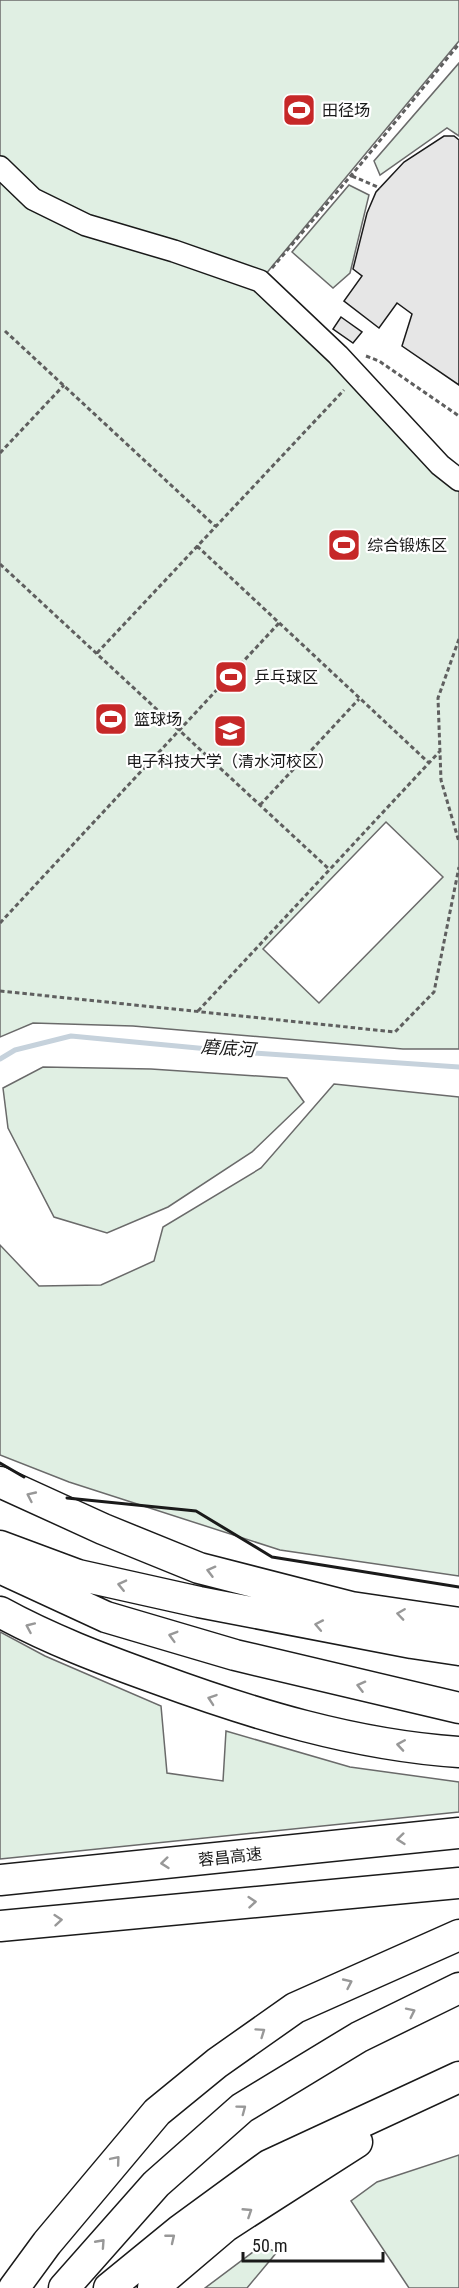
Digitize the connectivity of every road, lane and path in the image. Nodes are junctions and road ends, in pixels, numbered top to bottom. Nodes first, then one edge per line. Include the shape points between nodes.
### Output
1 (459, 44) edge
2 (0, 167) edge
3 (352, 176) junction
4 (380, 188) dead end
5 (260, 281) junction
6 (5, 331) dead end
7 (359, 353) dead end
8 (357, 376) junction
9 (64, 385) junction
10 (459, 416) edge
11 (0, 453) edge
12 (459, 480) edge
13 (215, 526) junction
14 (197, 546) junction
15 (0, 564) edge
16 (279, 623) junction
17 (459, 639) edge
18 (97, 653) junction
19 (360, 698) junction
20 (180, 730) junction
21 (440, 751) junction
22 (429, 763) junction
23 (260, 805) junction
24 (459, 842) edge
25 (459, 867) edge
26 (330, 870) junction
27 (0, 923) edge
28 (0, 991) edge
29 (198, 1011) junction
30 (0, 1482) edge
31 (0, 1546) edge
32 (0, 1568) edge
33 (0, 1612) edge
34 (459, 1623) edge
35 (459, 1650) edge
36 (459, 1708) edge
37 (459, 1752) edge
38 (459, 1833) edge
39 (0, 1880) edge
40 (459, 1883) edge
41 (0, 1926) edge
42 (459, 1935) edge
43 (459, 1989) edge
44 (459, 2077) edge
45 (459, 2085) edge
46 (14, 2288) edge
47 (64, 2288) edge
48 (109, 2288) edge
49 (153, 2288) edge

1 - 3 path
2 - 5 lane via 33,199 86,225 174,250
3 - 4 path
3 - 5 path
5 - 8 lane
6 - 9 path
7 - 10 path via 379,361
8 - 12 lane via 440,465
8 - 13 path
9 - 11 path
9 - 13 path
13 - 14 path
14 - 16 path
14 - 18 path
15 - 18 path
16 - 19 path
16 - 20 path
17 - 21 path via 438,698
18 - 20 path
19 - 22 path
19 - 23 path
20 - 23 path
20 - 27 path
21 - 22 path
21 - 24 path via 441,780
22 - 26 path
23 - 26 path
25 - 29 path via 434,992 395,1032
26 - 29 path
28 - 29 path
34 -> 30 highway via 351,1607 199,1568
35 -> 31 highway via 188,1600 78,1575
36 -> 32 highway via 235,1655 106,1617
37 -> 33 highway via 328,1733 218,1701 122,1666
38 -> 39 highway, 蓉昌高速
41 -> 40 highway
46 -> 42 highway via 158,2112 217,2062 295,2008
47 -> 43 highway via 156,2184 242,2108 359,2037
48 -> 44 highway via 269,2165
49 -> 45 highway via 226,2226 343,2150

